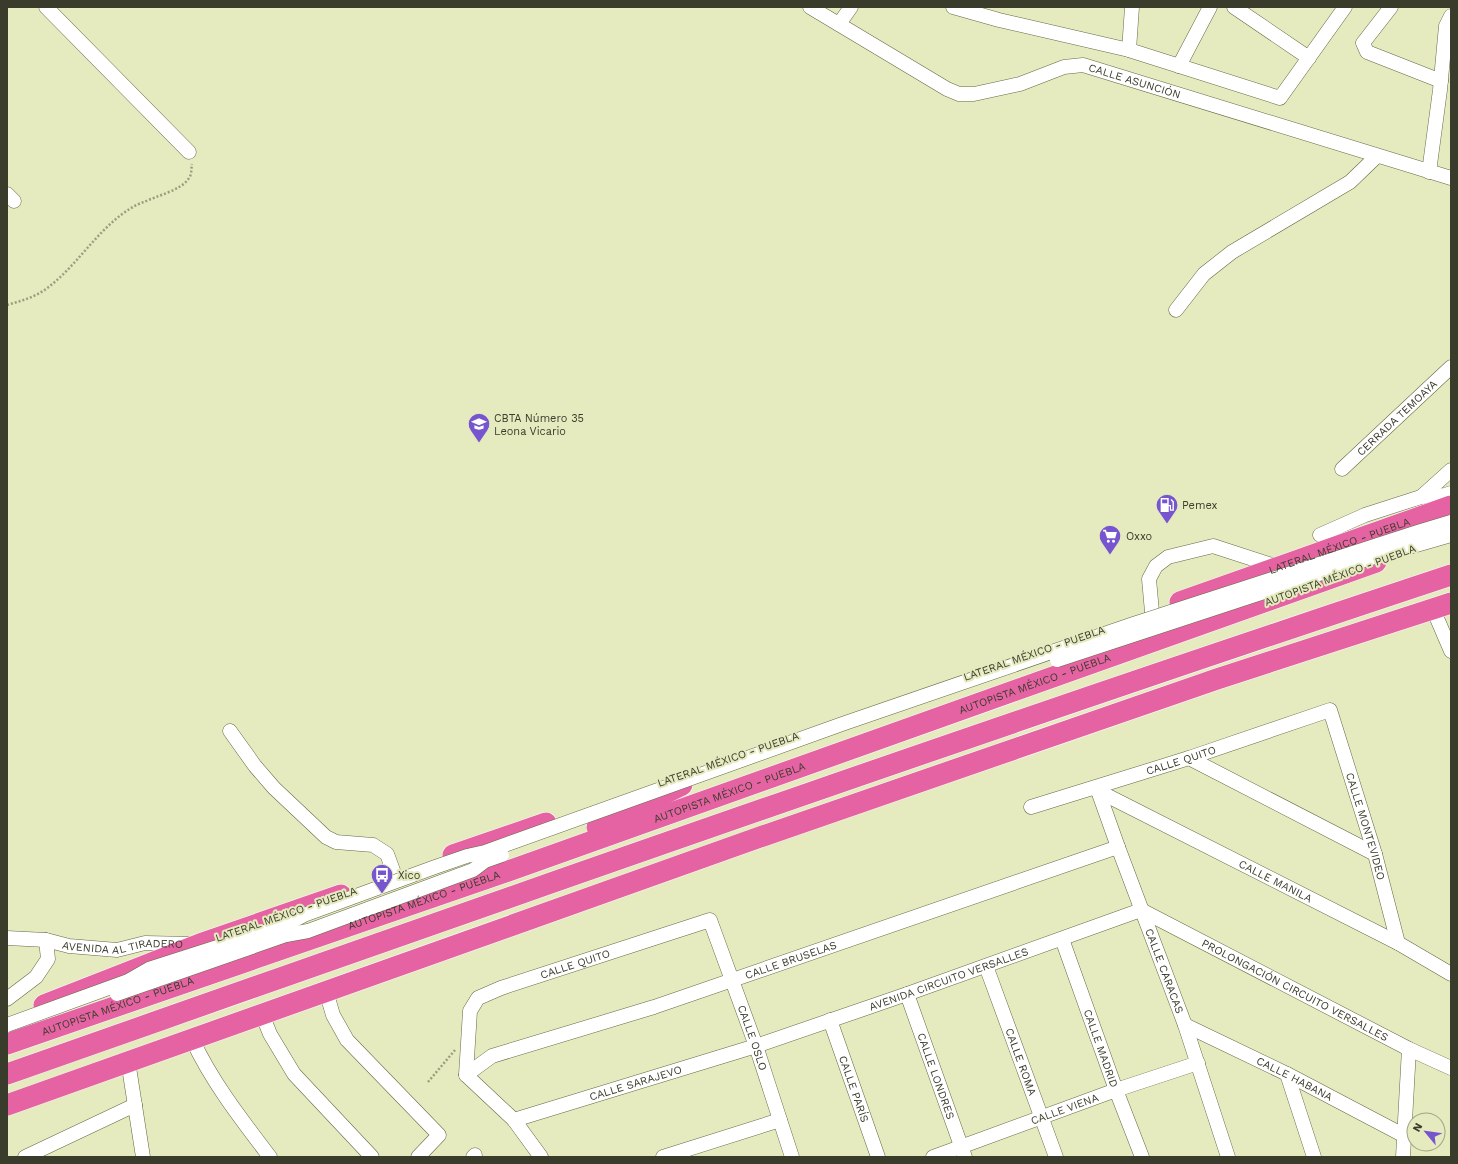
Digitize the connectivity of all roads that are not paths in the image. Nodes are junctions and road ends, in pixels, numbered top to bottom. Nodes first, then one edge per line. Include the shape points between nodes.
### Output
1 (46, 7) edge
2 (810, 7) edge
3 (851, 7) edge
4 (953, 7) edge
5 (1132, 7) edge
6 (1210, 7) edge
7 (1234, 7) edge
8 (1345, 7) edge
9 (1391, 7) edge
10 (1451, 16) edge
11 (839, 24) junction
12 (1129, 50) junction
13 (1309, 58) junction
14 (1179, 66) junction
15 (1441, 81) junction
16 (189, 152) road end
17 (1377, 156) junction
18 (1429, 172) junction
19 (1451, 178) edge
20 (1176, 310) dead end
21 (1451, 366) edge
22 (1342, 469) dead end
23 (1451, 470) edge
24 (1451, 493) edge
25 (1421, 497) junction
26 (1451, 506) edge
27 (1451, 522) edge
28 (1320, 535) dead end
29 (1451, 535) edge
30 (1279, 568) junction
31 (1451, 575) edge
32 (1442, 606) edge
33 (1152, 612) junction
34 (1451, 650) edge
35 (1330, 710) joint
36 (230, 731) dead end
37 (749, 752) junction
38 (1189, 758) junction
39 (1098, 789) junction
40 (1031, 807) dead end
41 (1118, 847) junction
42 (1376, 854) junction
43 (511, 870) junction
44 (395, 876) junction
45 (1141, 910) junction
46 (710, 920) joint
47 (7, 938) edge
48 (1062, 938) junction
49 (46, 940) junction
50 (1398, 943) junction
51 (200, 944) junction
52 (986, 966) junction
53 (1451, 974) edge
54 (731, 980) junction
55 (326, 991) junction
56 (907, 994) junction
57 (7, 999) edge
58 (262, 1014) junction
59 (7, 1019) edge
60 (830, 1020) junction
61 (7, 1025) edge
62 (1185, 1025) junction
63 (7, 1033) edge
64 (192, 1039) junction
65 (7, 1044) edge
66 (756, 1046) junction
67 (1409, 1049) junction
68 (128, 1061) junction
69 (1198, 1063) junction
70 (1451, 1068) edge
71 (7, 1074) edge
72 (1288, 1074) junction
73 (466, 1075) junction
74 (1116, 1090) junction
75 (7, 1105) edge
76 (135, 1105) junction
77 (1041, 1118) junction
78 (514, 1120) junction
79 (780, 1120) junction
80 (1403, 1135) junction
81 (963, 1152) edge
82 (25, 1157) edge
83 (143, 1157) edge
84 (270, 1157) edge
85 (372, 1157) edge
86 (418, 1157) edge
87 (542, 1157) edge
88 (662, 1157) edge
89 (792, 1157) edge
90 (878, 1157) edge
91 (932, 1157) edge
92 (1056, 1157) edge
93 (1142, 1157) edge
94 (1228, 1157) edge
95 (1314, 1157) edge
96 (1403, 1157) edge

1 - 16 street
2 - 11 street, CALLE ASUNCIÓN
3 - 11 street
4 - 12 street
5 - 12 street
6 - 14 street
7 - 13 street
8 - 13 street
9 - 15 street via 1363,43 1367,52
10 - 15 street via 1446,26
11 - 17 street, CALLE ASUNCIÓN via 959,94 974,94 1020,84 1064,67 1083,65
12 - 14 street
13 - 14 street via 1280,98
15 - 18 street
17 - 18 street, CALLE ASUNCIÓN
17 - 20 street via 1350,182 1232,252 1204,274
18 - 19 street, CALLE ASUNCIÓN
21 - 22 street, CERRADA TEMOAYA
23 - 25 street
24 - 25 street
25 - 28 street via 1365,515
26 - 30 highway, LATERAL MÉXICO - PUEBLA
27 - 61 street, bridge via 1140,622 852,720 493,849 435,867 304,915 283,926 149,969 128,981
29 - 43 highway, AUTOPISTA MÉXICO - PUEBLA
29 - 63 street, bridge via 1324,572 759,760 486,861 473,870 308,931 286,935
30 - 33 highway, LATERAL MÉXICO - PUEBLA
30 - 33 street via 1213,546 1168,557 1156,566 1149,578
31 - 71 highway via 1220,651 759,810
32 - 34 street
32 - 55 highway via 1217,679
33 - 37 highway, LATERAL MÉXICO - PUEBLA
35 - 38 street, CALLE QUITO
35 - 42 street, CALLE MONTEVIDEO
36 - 44 street via 274,788 326,837 336,842 373,845 387,854
37 - 43 highway
37 - 44 highway, LATERAL MÉXICO - PUEBLA
38 - 39 street, CALLE QUITO
38 - 42 street
39 - 40 street, CALLE QUITO
39 - 41 street, CALLE CARACAS
39 - 50 street, CALLE MANILA
41 - 45 street, CALLE CARACAS
41 - 54 street, CALLE BRUSELAS
42 - 50 street, CALLE MONTEVIDEO
43 - 65 highway, AUTOPISTA MÉXICO - PUEBLA
44 - 51 highway, LATERAL MÉXICO - PUEBLA
45 - 48 street, AVENIDA CIRCUITO VERSALLES
45 - 62 street, CALLE CARACAS
45 - 67 street, PROLONGACIÓN CIRCUITO VERSALLES
46 - 54 street, CALLE OSLO
46 - 73 street, CALLE QUITO via 478,998 470,1011
47 - 49 street, AVENIDA AL TIRADERO
48 - 52 street, AVENIDA CIRCUITO VERSALLES
48 - 74 street, CALLE MADRID
49 - 51 street, AVENIDA AL TIRADERO via 70,946 116,950 145,943
49 - 57 street, AVENIDA AL TIRADERO via 48,959 36,977
50 - 53 street, CALLE MANILA
51 - 59 highway, LATERAL MÉXICO - PUEBLA
52 - 56 street, AVENIDA CIRCUITO VERSALLES
52 - 77 street, CALLE ROMA
54 - 66 street, CALLE OSLO
54 - 73 street, CALLE BRUSELAS via 654,1007 492,1056
55 - 58 highway
55 - 86 street via 332,1015 347,1040 439,1135
56 - 60 street, AVENIDA CIRCUITO VERSALLES
56 - 81 street, CALLE LONDRES
58 - 64 highway
58 - 85 street via 270,1034 294,1074
60 - 66 street, AVENIDA CIRCUITO VERSALLES
60 - 90 street, CALLE PARÍS
62 - 69 street, CALLE CARACAS
62 - 72 street, CALLE HABANA
64 - 68 highway
64 - 84 street via 234,1111
66 - 78 street, CALLE SARAJEVO
66 - 79 street, CALLE OSLO
67 - 70 street, PROLONGACIÓN CIRCUITO VERSALLES
67 - 80 street
68 - 75 highway
68 - 76 street
69 - 74 street, CALLE VIENA
69 - 94 street, CALLE CARACAS
72 - 80 street, CALLE HABANA
72 - 95 street
73 - 78 street
74 - 77 street, CALLE VIENA
74 - 93 street, CALLE MADRID
76 - 82 street
76 - 83 street
77 - 81 street, CALLE VIENA
77 - 92 street, CALLE ROMA
78 - 87 street
79 - 88 street
79 - 89 street, CALLE OSLO
80 - 96 street
81 - 91 street, CALLE VIENA

